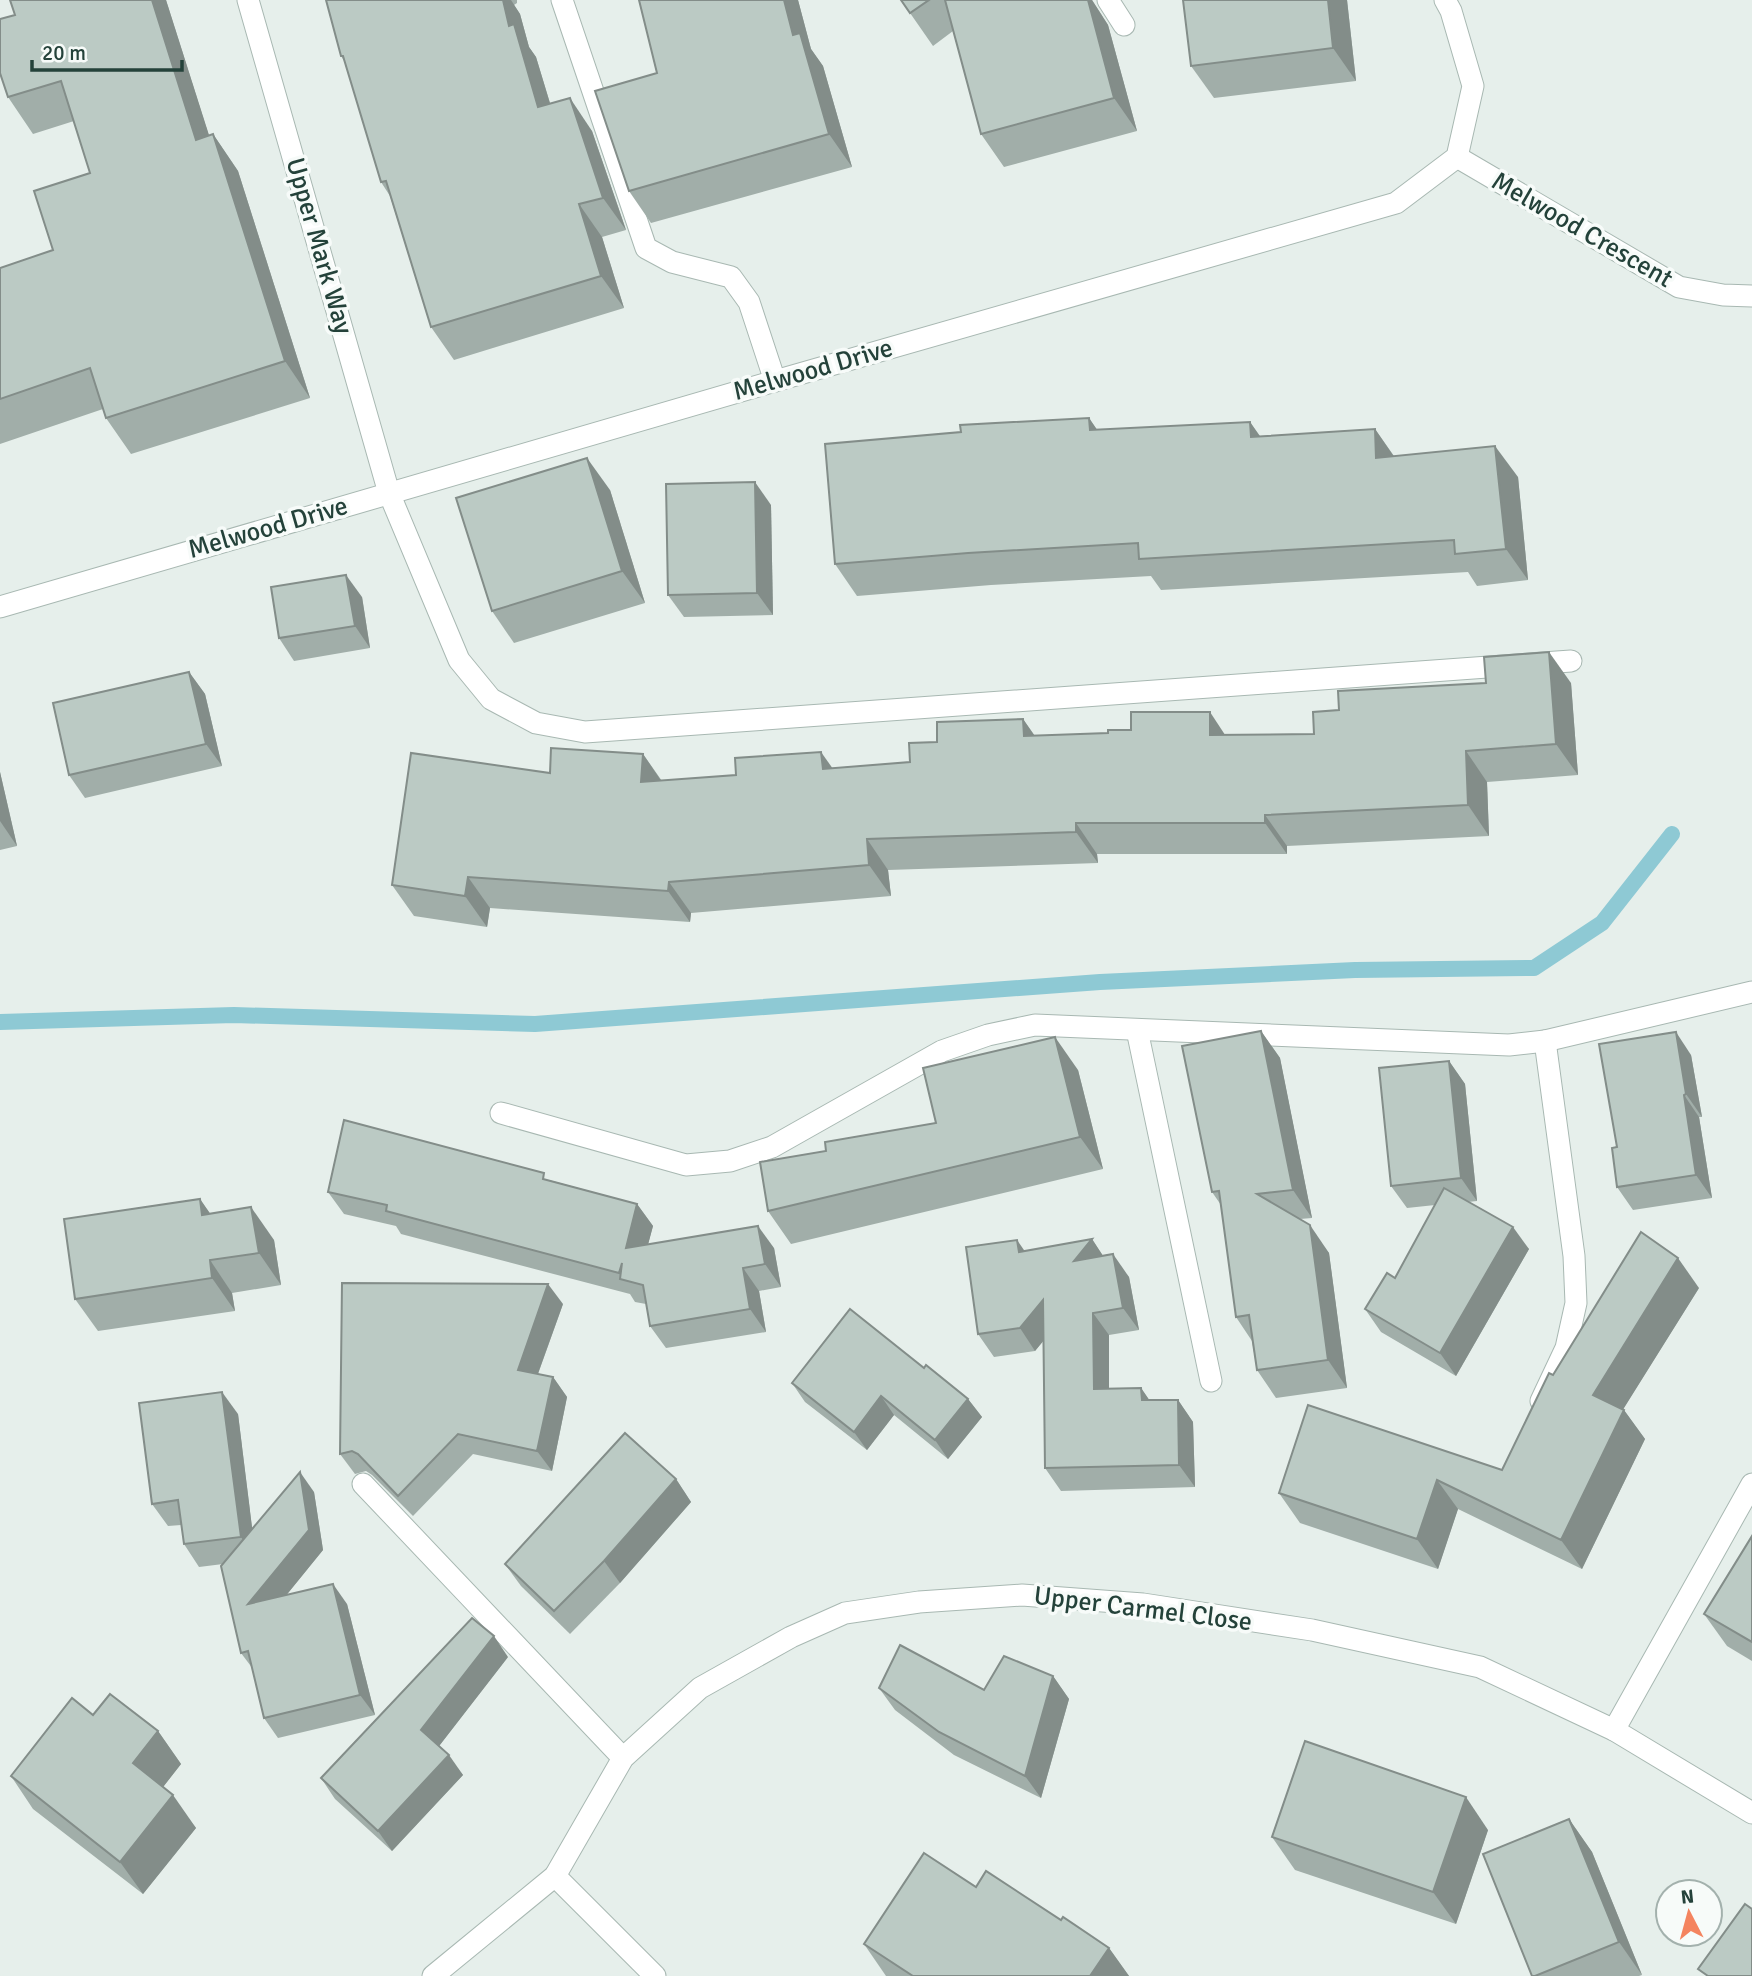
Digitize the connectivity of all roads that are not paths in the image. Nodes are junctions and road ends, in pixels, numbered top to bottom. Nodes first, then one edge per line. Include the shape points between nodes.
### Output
1 (248, 0) edge
2 (562, 0) edge
3 (1108, 0) edge
4 (1445, 0) edge
5 (1124, 25) dead end
6 (1457, 157) junction
7 (1752, 296) edge
8 (775, 381) junction
9 (389, 493) junction
10 (0, 607) edge
11 (1571, 661) dead end
12 (1752, 992) edge
13 (1137, 1030) junction
14 (1545, 1041) junction
15 (501, 1113) dead end
16 (1211, 1381) dead end
17 (1531, 1421) edge
18 (363, 1484) edge
19 (1752, 1484) edge
20 (1614, 1730) junction
21 (623, 1758) junction
22 (1752, 1813) edge
23 (555, 1875) junction
24 (433, 1976) edge
25 (655, 1976) edge

1 - 9 street, Upper Mark Way
2 - 8 street via 646,248 672,262 731,277 749,302
3 - 5 street
4 - 6 street via 1473,86
6 - 7 street, Melwood Crescent via 1679,287
6 - 8 street, Melwood Drive via 1396,203
8 - 9 street, Melwood Drive
9 - 10 street, Melwood Drive
9 - 11 street, Upper Mark Way via 459,660 491,699 536,723 585,733
12 - 14 street
13 - 14 street via 1509,1045
13 - 15 street via 1035,1025 988,1035 942,1051 772,1147 730,1161 686,1165
13 - 16 street
14 - 17 street via 1574,1256 1576,1303 1566,1348
18 - 21 street
19 - 20 street
20 - 21 street, Upper Carmel Close via 1480,1667 1312,1630 1143,1604 1022,1595 845,1613 700,1688
20 - 22 street, Upper Carmel Close
21 - 23 street, Upper Carmel Close
23 - 24 street, Upper Carmel Close
23 - 25 street

